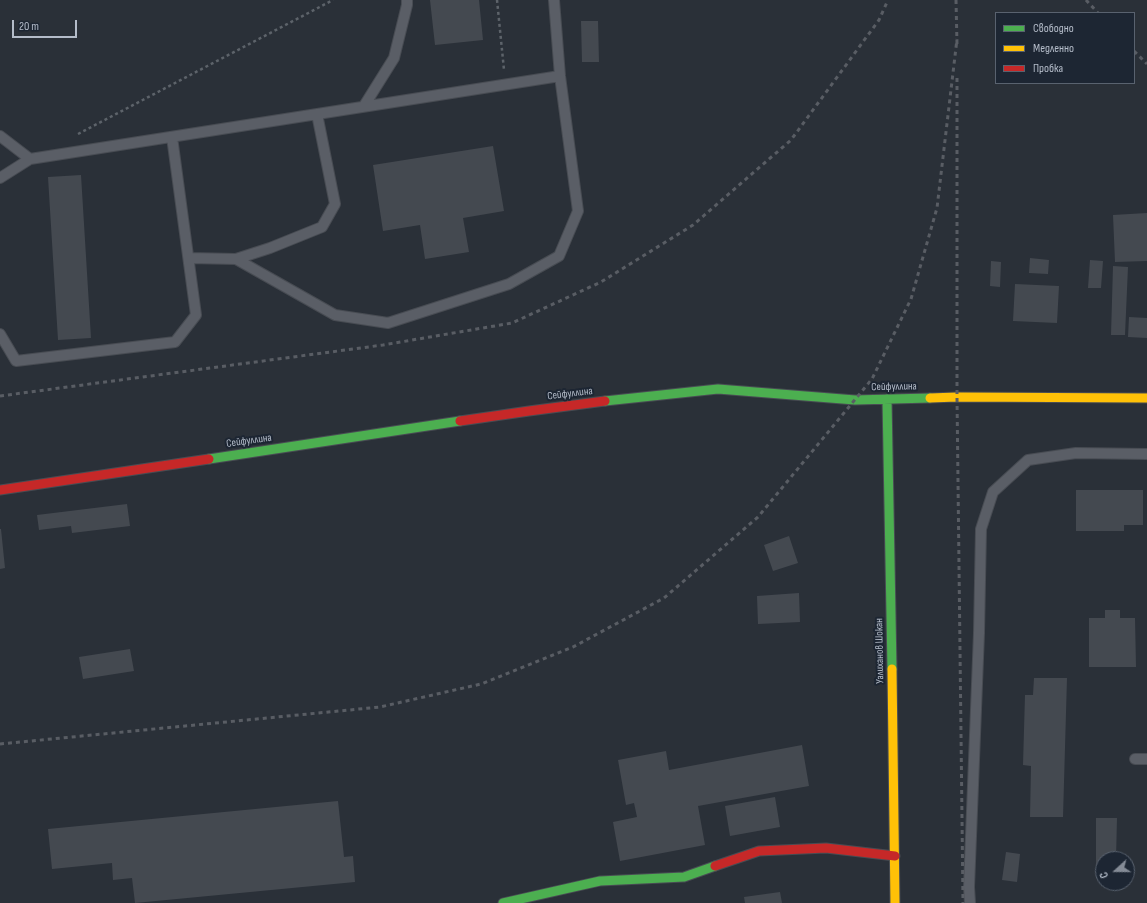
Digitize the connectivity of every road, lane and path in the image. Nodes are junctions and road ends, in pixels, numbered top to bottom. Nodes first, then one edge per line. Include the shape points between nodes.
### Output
1 (333, 0) edge
2 (407, 0) edge
3 (496, 0) edge
4 (554, 0) edge
5 (560, 76) junction
6 (505, 84) junction
7 (364, 106) junction
8 (317, 114) junction
9 (0, 136) edge
10 (72, 137) dead end
11 (172, 137) junction
12 (30, 160) junction
13 (0, 178) edge
14 (189, 258) junction
15 (236, 259) junction
16 (0, 334) edge
17 (1147, 398) edge
18 (887, 399) junction
19 (1147, 454) edge
20 (0, 490) edge
21 (1135, 759) dead end
22 (1147, 759) edge
23 (895, 856) junction
24 (503, 903) edge
25 (895, 903) edge
26 (970, 903) edge

1 - 10 path
2 - 7 lane via 394,58
3 - 6 path
4 - 5 lane
5 - 6 lane
5 - 15 lane via 578,211 559,256 509,284 388,323 335,315
6 - 7 lane
7 - 8 lane
8 - 11 lane
8 - 15 lane via 335,204 322,227
9 - 12 lane
11 - 12 lane
11 - 14 lane
12 - 13 lane
14 - 15 lane
14 - 16 lane via 196,315 175,342 16,362
17 - 18 main road, Сейфуллина
18 - 20 main road, Сейфуллина via 855,400 718,389 521,413
18 - 23 main road, Уалиханов Шокан
19 - 26 lane via 1076,453 1028,460 993,492 981,529
21 - 22 lane
23 - 24 main road via 826,848 759,851 684,877 600,880
23 - 25 main road, Уалиханов Шокан

